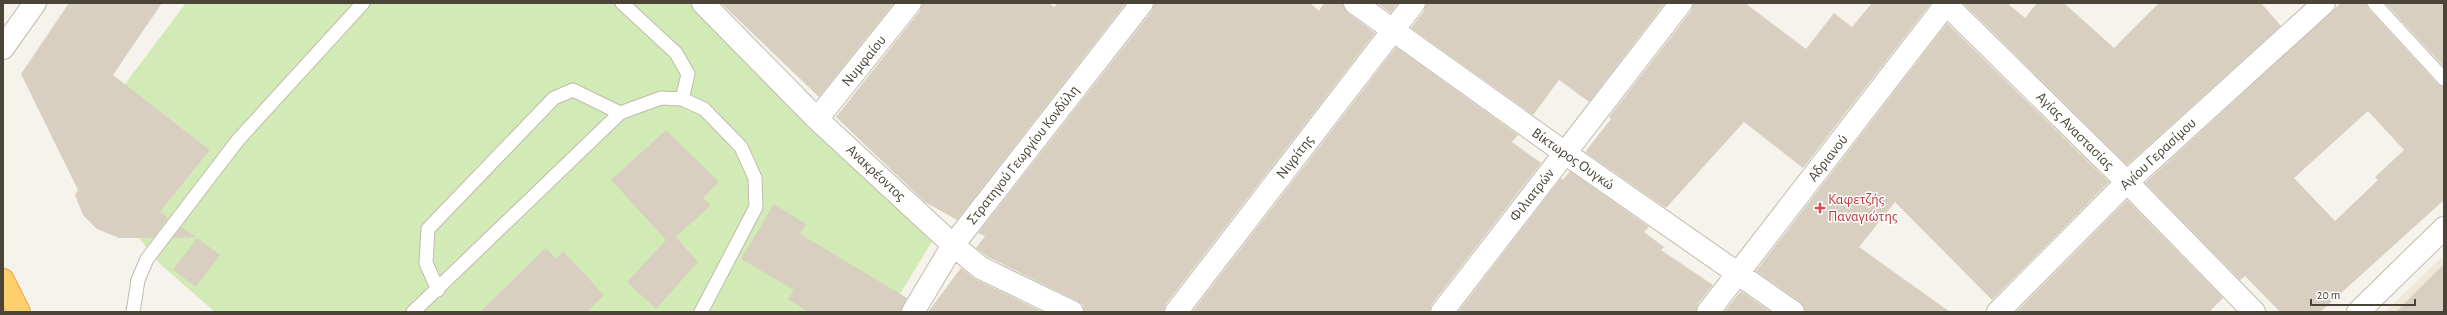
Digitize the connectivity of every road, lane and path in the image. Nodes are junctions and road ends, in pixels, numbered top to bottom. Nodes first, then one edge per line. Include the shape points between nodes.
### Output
1 (35, 3) edge
2 (363, 3) edge
3 (622, 3) edge
4 (703, 3) edge
5 (910, 3) edge
6 (1142, 3) edge
7 (1355, 3) edge
8 (1414, 3) edge
9 (1681, 3) edge
10 (1946, 3) edge
11 (2324, 3) edge
12 (2374, 3) edge
13 (1392, 31) junction
14 (3, 48) edge
15 (2444, 79) edge
16 (682, 99) junction
17 (620, 113) junction
18 (817, 119) junction
19 (1565, 153) junction
20 (2127, 182) junction
21 (2444, 228) edge
22 (953, 245) junction
23 (1738, 274) junction
24 (3, 280) edge
25 (438, 290) junction
26 (19, 312) edge
27 (133, 312) edge
28 (413, 312) edge
29 (701, 312) edge
30 (913, 312) edge
31 (1072, 312) edge
32 (1176, 312) edge
33 (1442, 312) edge
34 (1708, 312) edge
35 (1793, 312) edge
36 (1998, 312) edge
37 (2254, 312) edge
38 (2358, 312) edge

1 - 14 street
2 - 27 lane via 238,140 147,259 138,280
3 - 16 lane via 676,53 688,74
4 - 18 street, Ανακρέοντος
5 - 18 street, Νυμφαίου
6 - 22 street, Στρατηγού Γεωργίου Κονδύλη
7 - 13 street, Βίκτωρος Ουγκώ
8 - 13 street, Νιγρίτης
9 - 19 street, Φιλιατρών
10 - 20 street, Αγίας Αναστασίας
10 - 23 street, Αδριανού
11 - 20 street, Αγίου Γερασίμου
12 - 15 lane
13 - 19 street, Βίκτωρος Ουγκώ
13 - 32 street, Νιγρίτης
16 - 17 lane via 661,98
16 - 29 lane via 704,109 741,147 755,178 756,207
17 - 25 lane
17 - 25 lane via 573,90 554,98 428,228 426,263
18 - 22 street, Ανακρέοντος
19 - 23 street, Βίκτωρος Ουγκώ
19 - 33 street, Φιλιατρών
20 - 36 street, Αγίου Γερασίμου
20 - 37 street, Αγίας Αναστασίας
21 - 38 street
22 - 30 street, Στρατηγού Γεωργίου Κονδύλη
22 - 31 street, Ανακρέοντος via 981,268
23 - 34 street, Αδριανού
23 - 35 street, Βίκτωρος Ουγκώ
24 - 26 highway
25 - 28 lane

